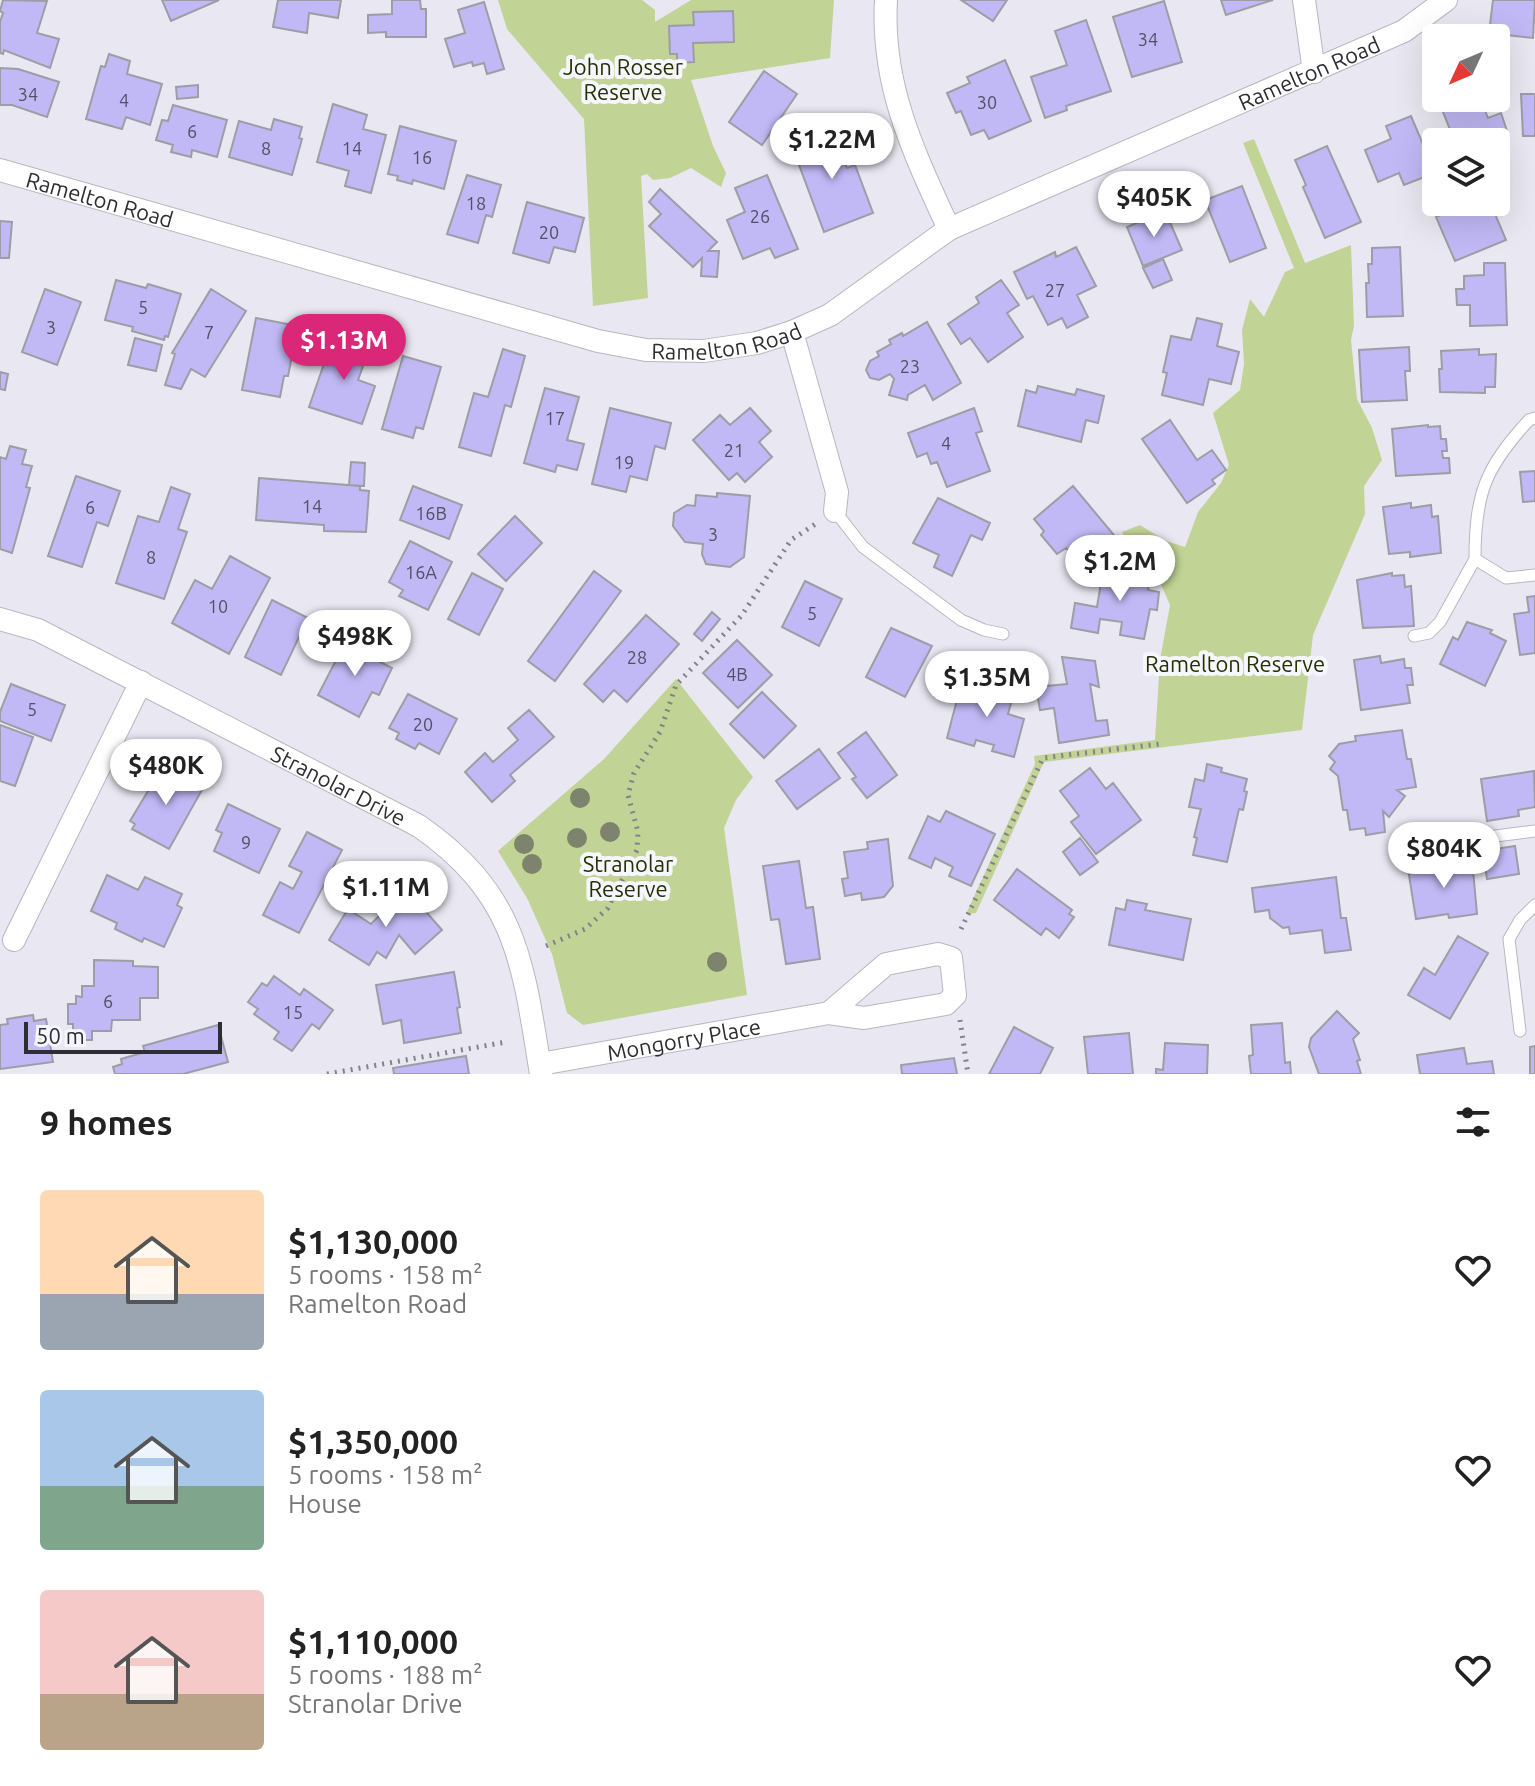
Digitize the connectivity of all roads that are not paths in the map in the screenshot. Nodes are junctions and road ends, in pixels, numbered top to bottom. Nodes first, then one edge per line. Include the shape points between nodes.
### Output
1 (886, 0) edge
2 (1304, 0) edge
3 (1446, 0) edge
4 (1314, 72) junction
5 (0, 170) edge
6 (949, 229) junction
7 (792, 332) junction
8 (1535, 418) edge
9 (835, 511) joint
10 (1475, 559) junction
11 (1535, 575) edge
12 (0, 619) edge
13 (1003, 634) dead end
14 (1414, 636) dead end
15 (141, 682) junction
16 (1535, 831) edge
17 (1449, 842) dead end
18 (1535, 905) edge
19 (14, 940) dead end
20 (829, 1013) junction
21 (1520, 1031) dead end
22 (541, 1069) edge

1 - 6 street via 894,93 905,132
2 - 4 street
3 - 4 street, Ramelton Road via 1404,31
4 - 6 street, Ramelton Road
5 - 7 street, Ramelton Road via 625,347 704,351
6 - 7 street, Ramelton Road via 830,315
7 - 9 street via 837,492
8 - 10 lane via 1501,450 1479,495
9 - 13 lane via 863,547 961,620
10 - 11 lane via 1506,578
10 - 14 lane via 1440,622 1429,633
12 - 15 street, Stranolar Drive via 38,630
15 - 19 street
15 - 22 street, Stranolar Drive via 419,826 465,863 506,922 525,976
16 - 17 lane
18 - 21 lane via 1509,939
20 - 20 street, Mongorry Place via 886,964 938,954 951,958 955,995 946,1004 864,1018
20 - 22 street, Mongorry Place

